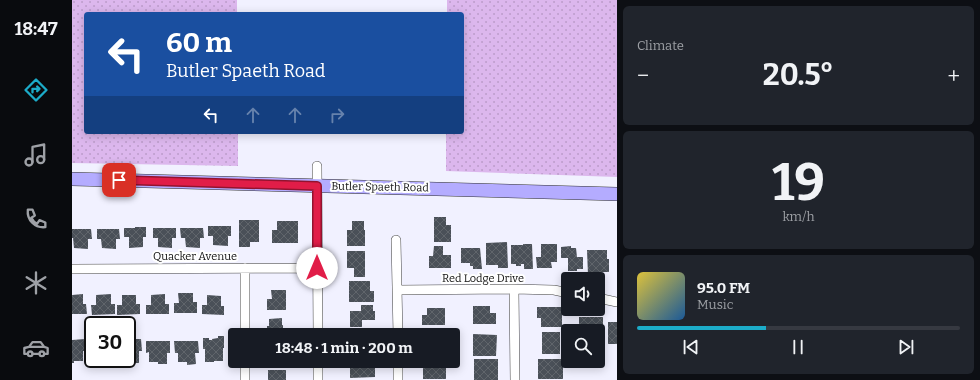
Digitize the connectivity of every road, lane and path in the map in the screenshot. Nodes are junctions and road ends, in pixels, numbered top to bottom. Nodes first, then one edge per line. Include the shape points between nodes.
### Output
1 (317, 166) dead end
2 (72, 179) edge
3 (317, 186) junction
4 (617, 194) edge
5 (396, 240) dead end
6 (245, 268) junction
7 (317, 268) junction
8 (72, 269) edge
9 (514, 289) junction
10 (397, 290) junction
11 (561, 292) edge
12 (605, 299) edge
13 (617, 302) edge
14 (245, 328) edge
15 (318, 328) edge
16 (398, 328) edge
17 (245, 368) edge
18 (318, 368) edge
19 (398, 368) edge
20 (245, 380) edge
21 (318, 380) edge
22 (398, 380) edge
23 (515, 380) edge

1 - 3 street
2 - 3 main road, Butler Spaeth Road
3 - 4 main road, Butler Spaeth Road
3 - 7 street
5 - 10 street
6 - 7 street, Quacker Avenue
6 - 8 street, Quacker Avenue
6 - 14 street
7 - 15 street
9 - 10 street, Red Lodge Drive
9 - 11 street, Red Lodge Drive
9 - 23 street
10 - 16 street
12 - 13 street
17 - 20 street
18 - 21 street
19 - 22 street

